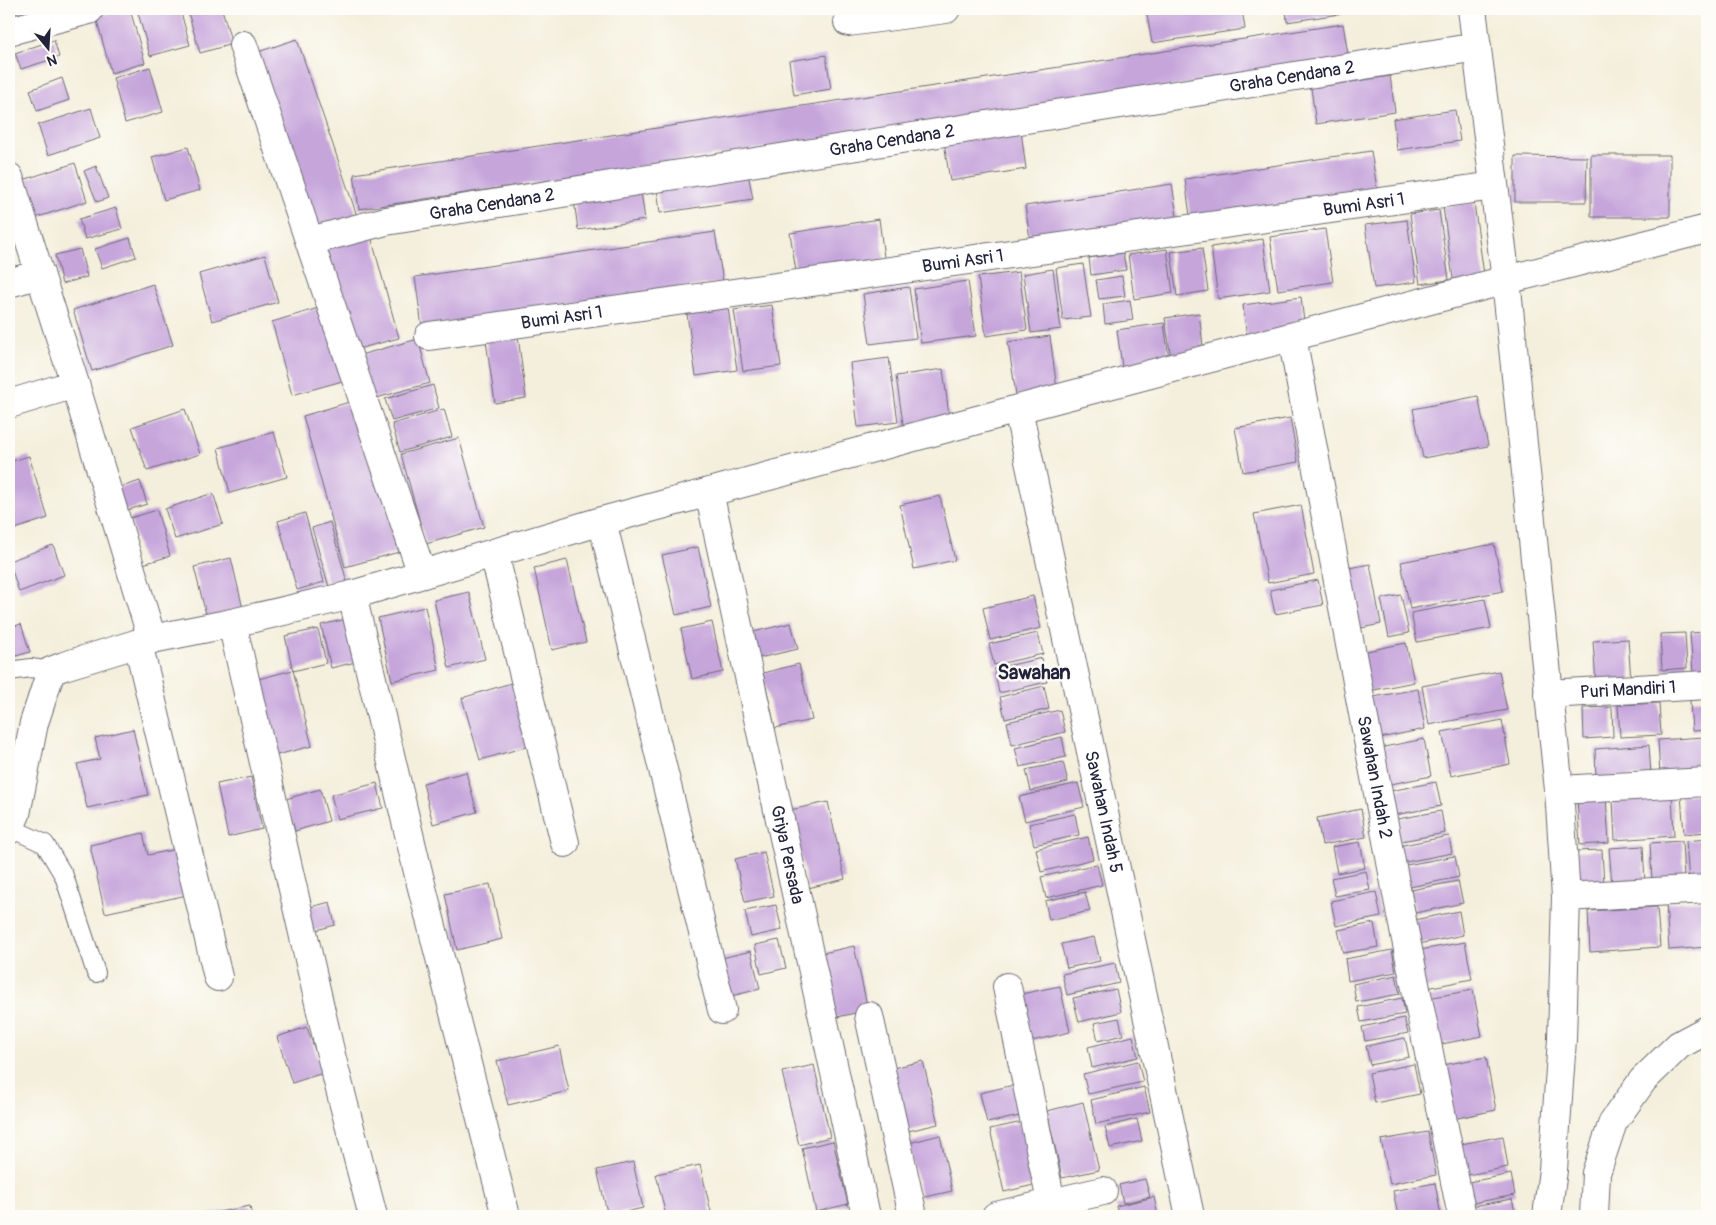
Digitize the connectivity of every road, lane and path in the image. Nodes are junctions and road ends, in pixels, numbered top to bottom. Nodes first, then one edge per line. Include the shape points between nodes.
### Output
1 (946, 9) edge
2 (1472, 9) edge
3 (89, 10) edge
4 (848, 22) dead end
5 (9, 31) edge
6 (243, 45) dead end
7 (1477, 47) junction
8 (9, 177) edge
9 (1494, 186) junction
10 (1707, 229) edge
11 (310, 241) junction
12 (40, 274) junction
13 (1506, 280) junction
14 (9, 283) edge
15 (430, 336) dead end
16 (1292, 338) junction
17 (75, 384) junction
18 (9, 404) edge
19 (1018, 409) junction
20 (709, 492) junction
21 (602, 521) junction
22 (494, 553) junction
23 (422, 574) junction
24 (352, 595) junction
25 (232, 623) junction
26 (145, 641) junction
27 (9, 670) edge
28 (50, 671) junction
29 (1707, 685) edge
30 (1548, 694) junction
31 (1707, 782) edge
32 (1559, 790) junction
33 (10, 829) edge
34 (565, 843) dead end
35 (1707, 889) edge
36 (1566, 897) junction
37 (96, 973) dead end
38 (218, 977) dead end
39 (1007, 987) dead end
40 (722, 1010) dead end
41 (869, 1016) dead end
42 (1707, 1030) edge
43 (1103, 1191) dead end
44 (1051, 1202) junction
45 (9, 1204) edge
46 (13, 1216) edge
47 (373, 1216) edge
48 (506, 1216) edge
49 (866, 1216) edge
50 (913, 1216) edge
51 (996, 1216) edge
52 (1190, 1216) edge
53 (1462, 1216) edge
54 (1547, 1216) edge
55 (1594, 1216) edge

1 - 4 street
2 - 7 street
3 - 5 street
6 - 11 street
7 - 9 street
7 - 11 street, Graha Cendana 2 via 386,221
8 - 12 street
9 - 13 street
9 - 15 street, Bumi Asri 1
10 - 13 street
11 - 23 street
12 - 14 street
12 - 17 street
13 - 16 street
13 - 30 street
16 - 19 street
16 - 53 street, Sawahan Indah 2 via 1401,915
17 - 18 street
17 - 26 street
19 - 20 street
19 - 52 street, Sawahan Indah 5
20 - 21 street
20 - 49 street, Griya Persada
21 - 22 street
21 - 40 street
22 - 23 street
22 - 34 street
23 - 24 street
24 - 25 street
24 - 48 street via 419,876
25 - 26 street
25 - 47 street via 330,1055
26 - 28 street
26 - 38 street
27 - 28 lane via 31,668
28 - 33 street via 34,722 16,814
29 - 30 street, Puri Mandiri 1
30 - 32 street
31 - 32 street
32 - 36 street
33 - 37 lane via 45,844 64,876
35 - 36 street
36 - 54 street via 1562,1039
39 - 44 street
41 - 50 street
42 - 55 street via 1679,1045 1642,1080 1613,1122 1596,1173
43 - 44 street
44 - 51 street
45 - 46 path

